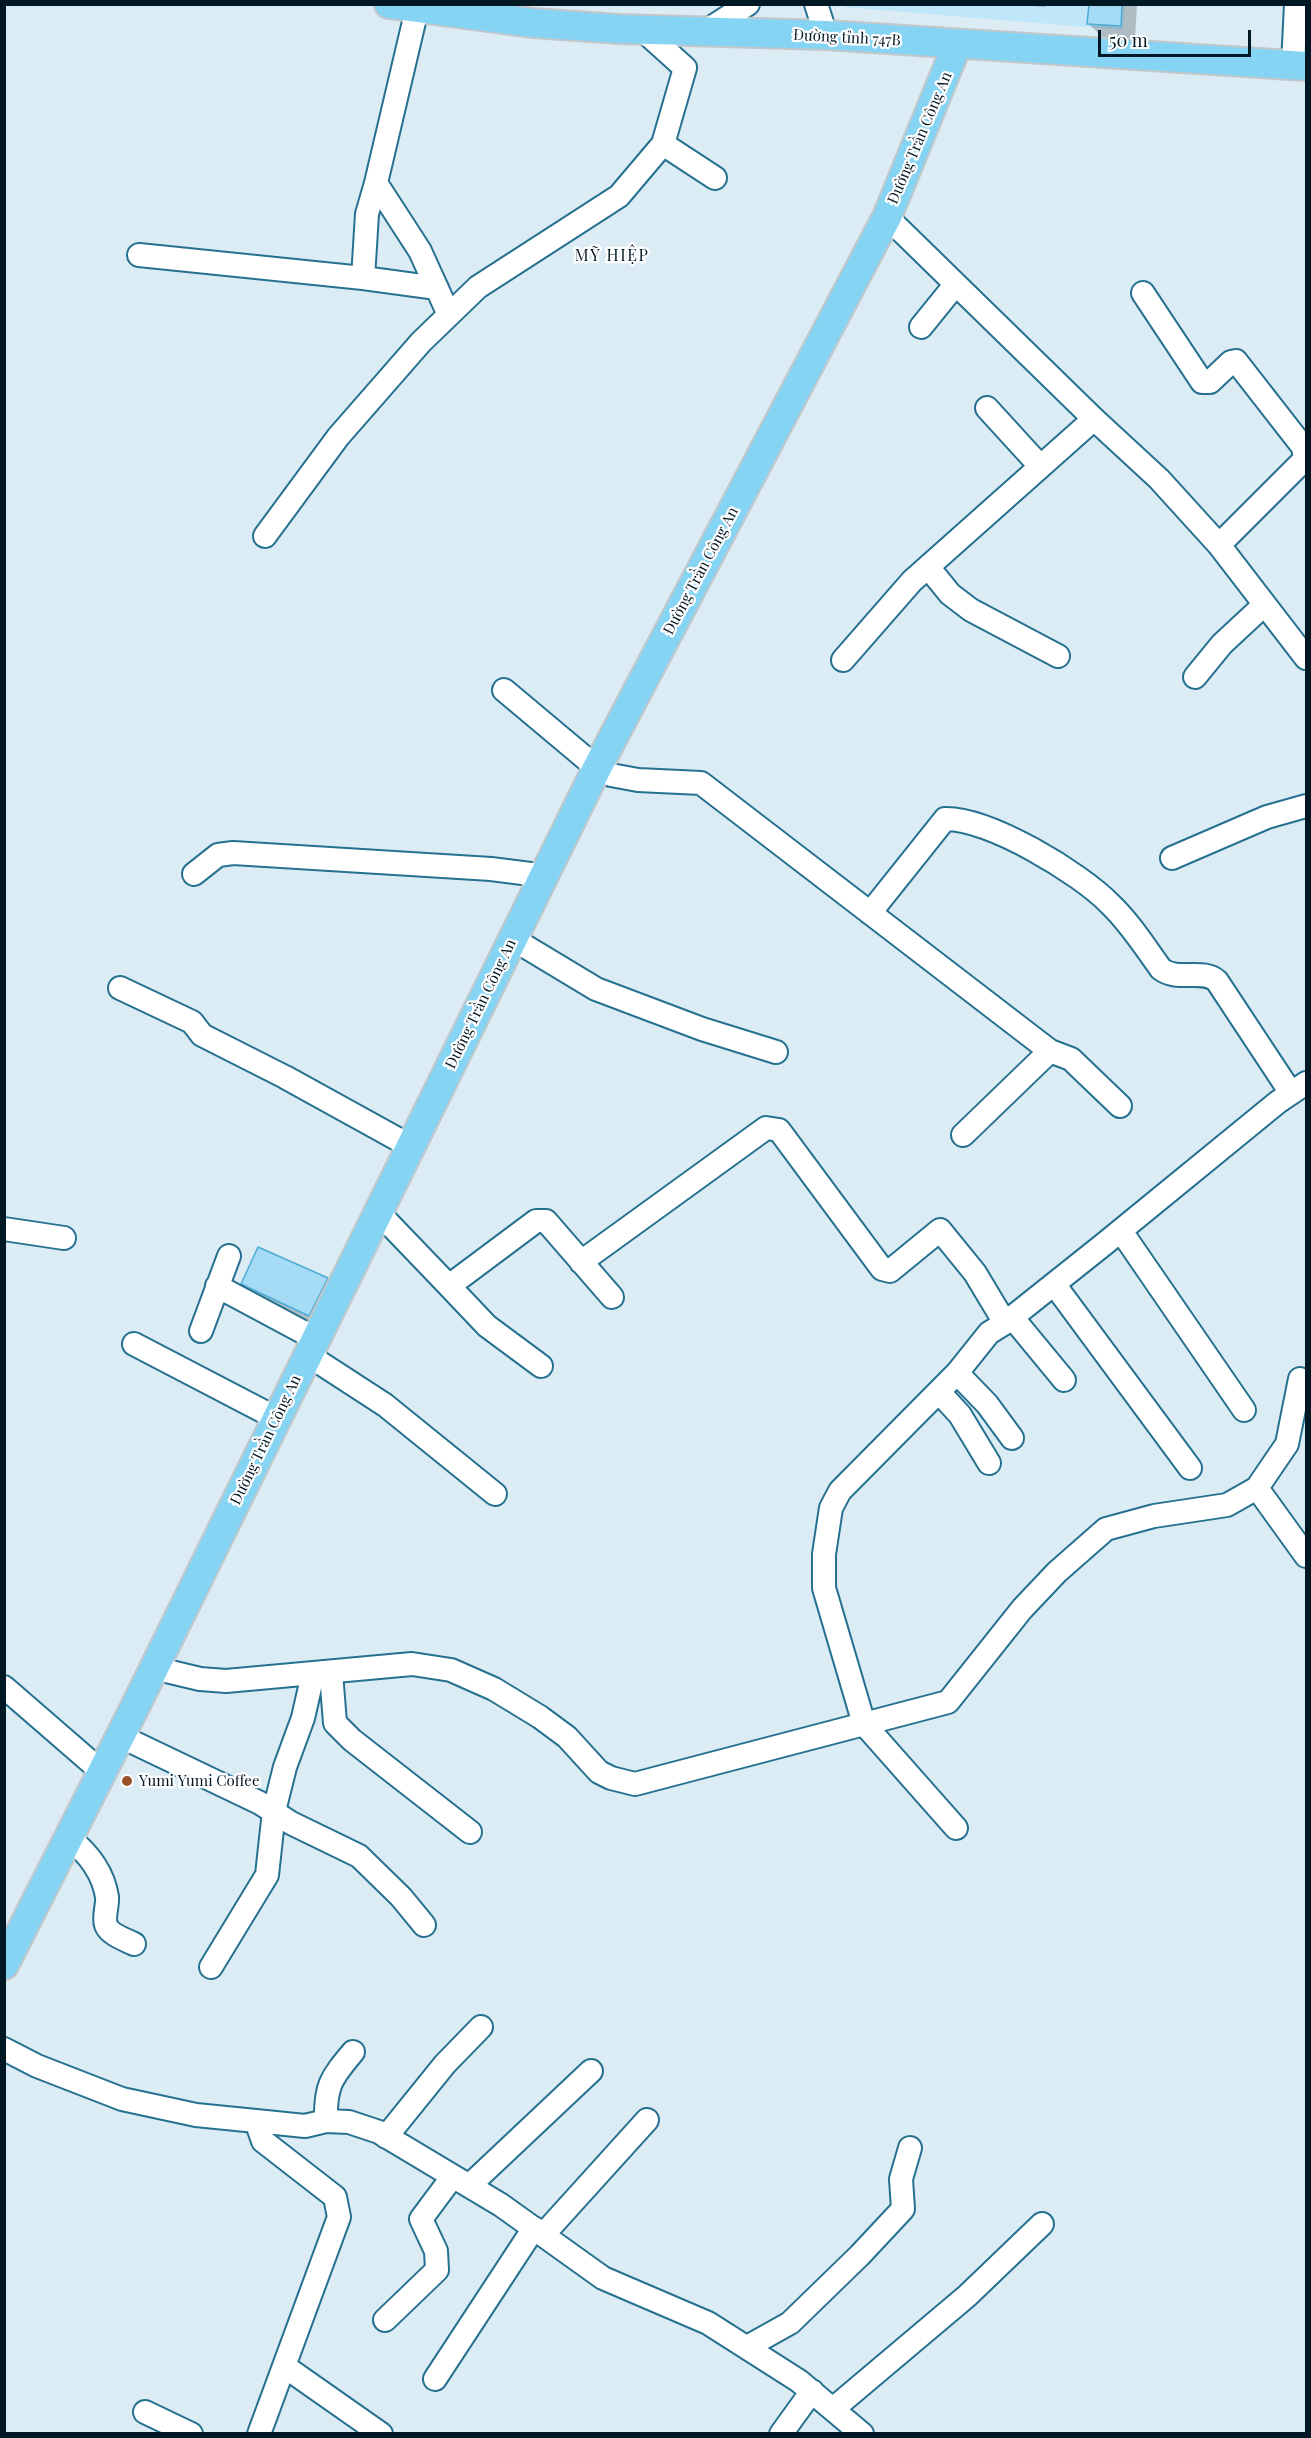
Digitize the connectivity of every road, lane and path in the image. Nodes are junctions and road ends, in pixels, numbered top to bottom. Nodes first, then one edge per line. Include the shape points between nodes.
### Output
1 (748, 4) edge
2 (816, 4) edge
3 (1296, 4) edge
4 (414, 7) edge
5 (644, 31) junction
6 (703, 33) junction
7 (826, 35) junction
8 (957, 45) junction
9 (1300, 65) edge
10 (663, 144) junction
11 (715, 178) dead end
12 (376, 183) junction
13 (887, 217) junction
14 (139, 255) dead end
15 (363, 278) junction
16 (955, 285) junction
17 (437, 288) junction
18 (1143, 293) dead end
19 (449, 315) junction
20 (921, 327) dead end
21 (987, 408) dead end
22 (1094, 419) junction
23 (1306, 458) edge
24 (1040, 466) junction
25 (265, 536) dead end
26 (1219, 545) junction
27 (928, 567) junction
28 (1264, 605) junction
29 (1058, 656) dead end
30 (1306, 658) edge
31 (843, 660) dead end
32 (1195, 677) dead end
33 (504, 690) dead end
34 (597, 768) junction
35 (1306, 806) edge
36 (1172, 858) dead end
37 (194, 874) dead end
38 (546, 876) junction
39 (870, 913) junction
40 (513, 939) junction
41 (120, 988) dead end
42 (1050, 1051) junction
43 (776, 1052) dead end
44 (1299, 1088) edge
45 (1120, 1106) dead end
46 (963, 1135) dead end
47 (410, 1146) junction
48 (378, 1212) junction
49 (4, 1229) edge
50 (1121, 1231) junction
51 (64, 1238) dead end
52 (229, 1256) dead end
53 (581, 1262) junction
54 (1054, 1284) junction
55 (217, 1286) junction
56 (449, 1286) junction
57 (612, 1297) dead end
58 (1008, 1320) junction
59 (201, 1331) dead end
60 (134, 1344) dead end
61 (312, 1347) junction
62 (541, 1366) dead end
63 (957, 1373) junction
64 (1300, 1379) dead end
65 (1064, 1380) dead end
66 (939, 1392) junction
67 (1244, 1410) dead end
68 (276, 1418) junction
69 (1012, 1438) dead end
70 (989, 1463) dead end
71 (1191, 1468) dead end
72 (1257, 1488) junction
73 (495, 1494) dead end
74 (1303, 1544) edge
75 (154, 1668) junction
76 (322, 1673) junction
77 (4, 1687) edge
78 (864, 1724) junction
79 (120, 1736) junction
80 (102, 1773) junction
81 (274, 1810) junction
82 (956, 1828) dead end
83 (470, 1832) dead end
84 (69, 1838) junction
85 (424, 1925) dead end
86 (134, 1944) dead end
87 (4, 1965) edge
88 (211, 1967) dead end
89 (481, 2027) dead end
90 (4, 2049) edge
91 (353, 2052) dead end
92 (591, 2071) dead end
93 (647, 2120) dead end
94 (256, 2121) junction
95 (326, 2121) junction
96 (386, 2137) junction
97 (910, 2148) dead end
98 (461, 2181) junction
99 (1042, 2224) dead end
100 (538, 2232) junction
101 (385, 2320) dead end
102 (747, 2347) junction
103 (284, 2367) junction
104 (435, 2379) dead end
105 (812, 2391) junction
106 (833, 2409) junction
107 (145, 2412) dead end
108 (191, 2433) edge
109 (259, 2433) edge
110 (381, 2433) edge
111 (781, 2433) edge
112 (862, 2433) edge

1 - 6 street
2 - 7 street
3 - 9 street
4 - 5 main road, Đường tỉnh 747B via 533,23
4 - 12 street
5 - 6 main road, Đường tỉnh 747B
5 - 10 street via 685,68
6 - 7 main road, Đường tỉnh 747B
7 - 8 main road, Đường tỉnh 747B
8 - 9 main road, Đường tỉnh 747B
8 - 13 main road, Đường Trần Công An
10 - 11 street
10 - 19 street via 619,196 478,287
12 - 15 street via 367,214
12 - 17 street via 420,251
13 - 16 street
13 - 34 main road, Đường Trần Công An
14 - 15 street
15 - 17 street
16 - 20 street
16 - 22 street
17 - 19 street
18 - 23 street via 1202,382 1210,382 1231,362 1240,364 1303,447
19 - 25 street via 338,437
21 - 24 street
22 - 24 street
22 - 26 street via 1159,479
23 - 26 street
24 - 27 street
26 - 28 street
27 - 29 street via 950,594 971,610
27 - 31 street
28 - 30 street
28 - 32 street via 1222,644
33 - 34 street
34 - 38 main road, Đường Trần Công An
34 - 39 street via 611,776 638,780 701,783
35 - 36 street via 1267,817
37 - 38 street via 218,855 232,853
38 - 40 main road, Đường Trần Công An
39 - 42 street
39 - 44 street via 945,819 1003,834 1064,869 1110,903 1169,975 1208,976 1217,981
40 - 43 street via 596,989
40 - 47 main road, Đường Trần Công An
41 - 47 street via 192,1022 202,1035
42 - 45 street via 1071,1059
42 - 46 street
44 - 50 street
47 - 48 main road, Đường Trần Công An
48 - 56 street
48 - 61 main road, Đường Trần Công An
49 - 51 street
50 - 54 street
50 - 67 street
52 - 55 street
53 - 56 street via 541,1219
53 - 57 street
53 - 58 street via 766,1128 773,1127 882,1269 890,1270 940,1230
54 - 58 street
54 - 71 street
55 - 59 street
55 - 61 street
56 - 62 street via 487,1326
58 - 63 street via 976,1347
58 - 65 street
60 - 68 street
61 - 68 main road, Đường Trần Công An
61 - 73 street
63 - 66 street
63 - 69 street
64 - 72 street via 1287,1444
66 - 70 street via 960,1415
66 - 78 street via 840,1491 831,1508 824,1588
68 - 75 main road, Đường Trần Công An
72 - 74 street
72 - 78 street via 1227,1504 1154,1516 1106,1529 1022,1609 948,1702
75 - 76 street via 226,1681
75 - 79 main road, Đường Trần Công An
76 - 78 street via 412,1664 451,1670 494,1689 540,1717 567,1737 599,1772 635,1784
76 - 81 street via 285,1767
76 - 83 street via 335,1723
77 - 80 street
78 - 82 street
79 - 80 main road, Đường Trần Công An
79 - 81 street
80 - 84 main road, Đường Trần Công An
81 - 85 street via 291,1823 359,1856
81 - 88 street via 267,1875
84 - 86 street via 89,1854 99,1871 107,1896 106,1925
84 - 87 main road, Đường Trần Công An
89 - 96 street
90 - 94 street via 122,2099 196,2115
91 - 95 street via 330,2078 325,2096
92 - 98 street
93 - 100 street
94 - 95 street via 305,2126
94 - 103 street via 263,2141 335,2197 339,2217
95 - 96 street via 349,2122
96 - 98 street
97 - 102 street via 901,2179 903,2209 790,2323
98 - 100 street
98 - 101 street via 421,2219 436,2250 437,2270
99 - 106 street via 967,2296
100 - 102 street via 603,2278 708,2323
100 - 104 street
102 - 105 street
103 - 109 street
103 - 110 street
105 - 106 street
105 - 111 street
106 - 112 street
107 - 108 street

